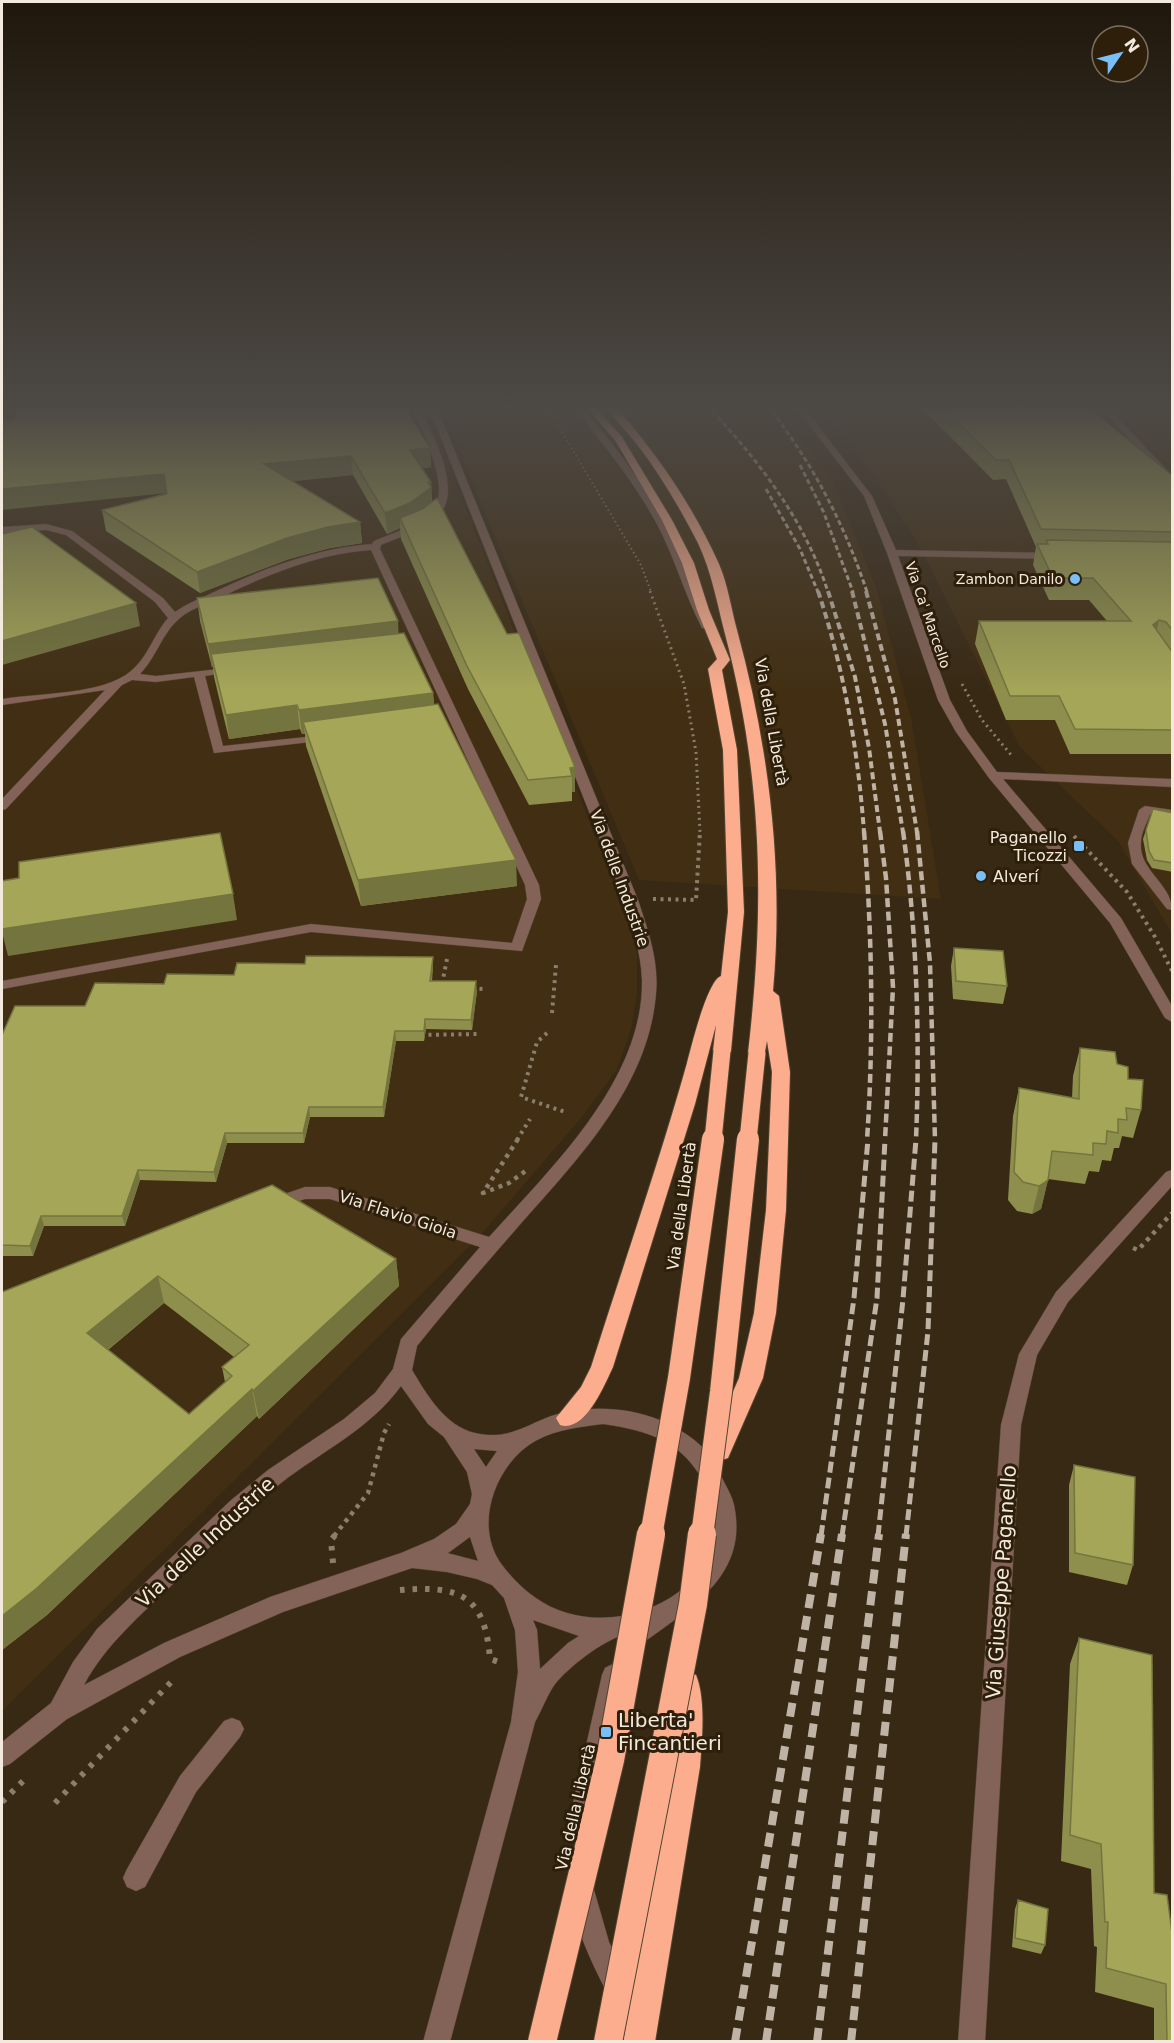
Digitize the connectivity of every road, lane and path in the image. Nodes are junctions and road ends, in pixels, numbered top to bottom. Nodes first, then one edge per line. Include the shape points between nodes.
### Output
1 (444, 500) edge
2 (470, 500) edge
3 (603, 500) edge
4 (646, 500) edge
5 (655, 500) edge
6 (677, 500) edge
7 (870, 500) edge
8 (2, 530) edge
9 (375, 547) junction
10 (892, 553) junction
11 (1068, 556) edge
12 (159, 600) junction
13 (188, 608) junction
14 (203, 614) edge
15 (174, 618) junction
16 (421, 646) junction
17 (407, 648) edge
18 (724, 660) junction
19 (247, 668) edge
20 (199, 674) junction
21 (124, 680) junction
22 (961, 682) dead end
23 (2, 702) edge
24 (334, 736) edge
25 (993, 775) junction
26 (1042, 777) junction
27 (1173, 783) edge
28 (2, 806) edge
29 (1173, 814) edge
30 (631, 900) junction
31 (1173, 906) edge
32 (436, 955) dead end
33 (732, 960) junction
34 (556, 965) dead end
35 (766, 968) junction
36 (2, 985) edge
37 (452, 988) edge
38 (462, 988) edge
39 (483, 989) dead end
40 (552, 1013) dead end
41 (1173, 1018) edge
42 (548, 1033) dead end
43 (477, 1034) dead end
44 (419, 1035) edge
45 (565, 1112) dead end
46 (530, 1119) dead end
47 (532, 1165) dead end
48 (1173, 1176) edge
49 (260, 1209) edge
50 (493, 1245) junction
51 (402, 1371) junction
52 (396, 1413) dead end
53 (568, 1418) junction
54 (452, 1433) junction
55 (524, 1438) junction
56 (718, 1484) junction
57 (480, 1501) junction
58 (405, 1561) junction
59 (497, 1577) junction
60 (333, 1585) junction
61 (513, 1594) junction
62 (690, 1598) junction
63 (660, 1616) junction
64 (614, 1626) junction
65 (186, 1672) dead end
66 (59, 1712) junction
67 (523, 1722) junction
68 (232, 1729) dead end
69 (2, 1756) edge
70 (26, 1778) dead end
71 (2, 1802) edge
72 (55, 1803) dead end
73 (136, 1878) dead end
74 (640, 2036) edge
75 (436, 2042) edge
76 (542, 2042) edge
77 (608, 2042) edge
78 (971, 2042) edge

1 - 9 street via 431,515
2 - 30 street, Via delle Industrie
3 - 30 path via 641,565 658,608 684,684 696,752 700,830 696,900
4 - 18 street via 671,543 694,605
5 - 18 highway via 688,563
6 - 35 highway, Via della Libertà via 714,566 736,649 761,773 768,908
7 - 10 street, Via Ca' Marcello
8 - 12 street via 63,530
9 - 13 street via 305,560
9 - 16 street via 390,594
10 - 11 street
10 - 25 street, Via Ca' Marcello via 944,700
12 - 13 street
12 - 15 street
13 - 14 street
13 - 15 street
15 - 21 street via 142,667
16 - 17 street
16 - 36 street via 448,721 532,885 534,899 517,948 311,928
18 - 33 highway, Via della Libertà via 715,669 730,750 736,912
19 - 20 street
20 - 21 street
20 - 24 street via 218,750
21 - 23 street
21 - 28 street
22 - 26 path via 982,720 1007,753 1036,768
25 - 26 street
25 - 41 street via 1116,921
26 - 27 street
29 - 31 street via 1145,810 1134,843 1139,864
30 - 50 street, Via delle Industrie via 648,954 649,993 643,1031 629,1071 596,1125
32 - 37 path via 448,956 441,988
33 - 53 highway via 708,1020 602,1366 589,1393
33 - 76 highway, Via della Libertà, bridge via 711,1157 679,1378 616,1726
34 - 40 path
35 - 56 highway via 781,1072 776,1210 765,1313 751,1378 723,1437 716,1463
35 - 77 highway, Via della Libertà, bridge via 721,1392 693,1604
38 - 39 path
42 - 45 path via 537,1042 521,1097
43 - 44 path
46 - 47 path via 483,1193 509,1183
48 - 78 street, Via Giuseppe Paganello via 1062,1297 1028,1354 1011,1425
49 - 50 street, Via Flavio Gioia via 292,1196 319,1191
50 - 51 street, Via delle Industrie via 408,1344
51 - 54 street via 422,1405
51 - 66 street, Via delle Industrie via 382,1398 351,1425 237,1507 105,1636 81,1669
52 - 60 path via 384,1433 368,1492 332,1540
53 - 55 street
53 - 56 street via 604,1415 640,1420 673,1434 700,1456
54 - 55 street via 478,1442
54 - 57 street via 477,1470
55 - 57 street, Via delle Industrie via 507,1450 487,1478
56 - 62 street via 726,1514 724,1544 711,1573
57 - 58 street, Via delle Industrie via 463,1530 441,1546
57 - 59 street via 478,1537 487,1563
58 - 59 street, Via delle Industrie via 445,1561
58 - 60 street, Via delle Industrie
59 - 61 street
60 - 66 street, Via delle Industrie via 172,1650
61 - 64 street via 529,1607 559,1621 593,1628
61 - 67 street via 526,1630 529,1672
62 - 63 street
62 - 74 highway via 686,1615 686,1767
63 - 64 street
63 - 74 street via 635,1636 616,1664 579,1834 579,1876 597,1946
64 - 67 street via 576,1650 547,1677
65 - 72 path via 175,1677
66 - 69 street, Via delle Industrie
67 - 75 street
68 - 73 street via 188,1784
70 - 71 path

